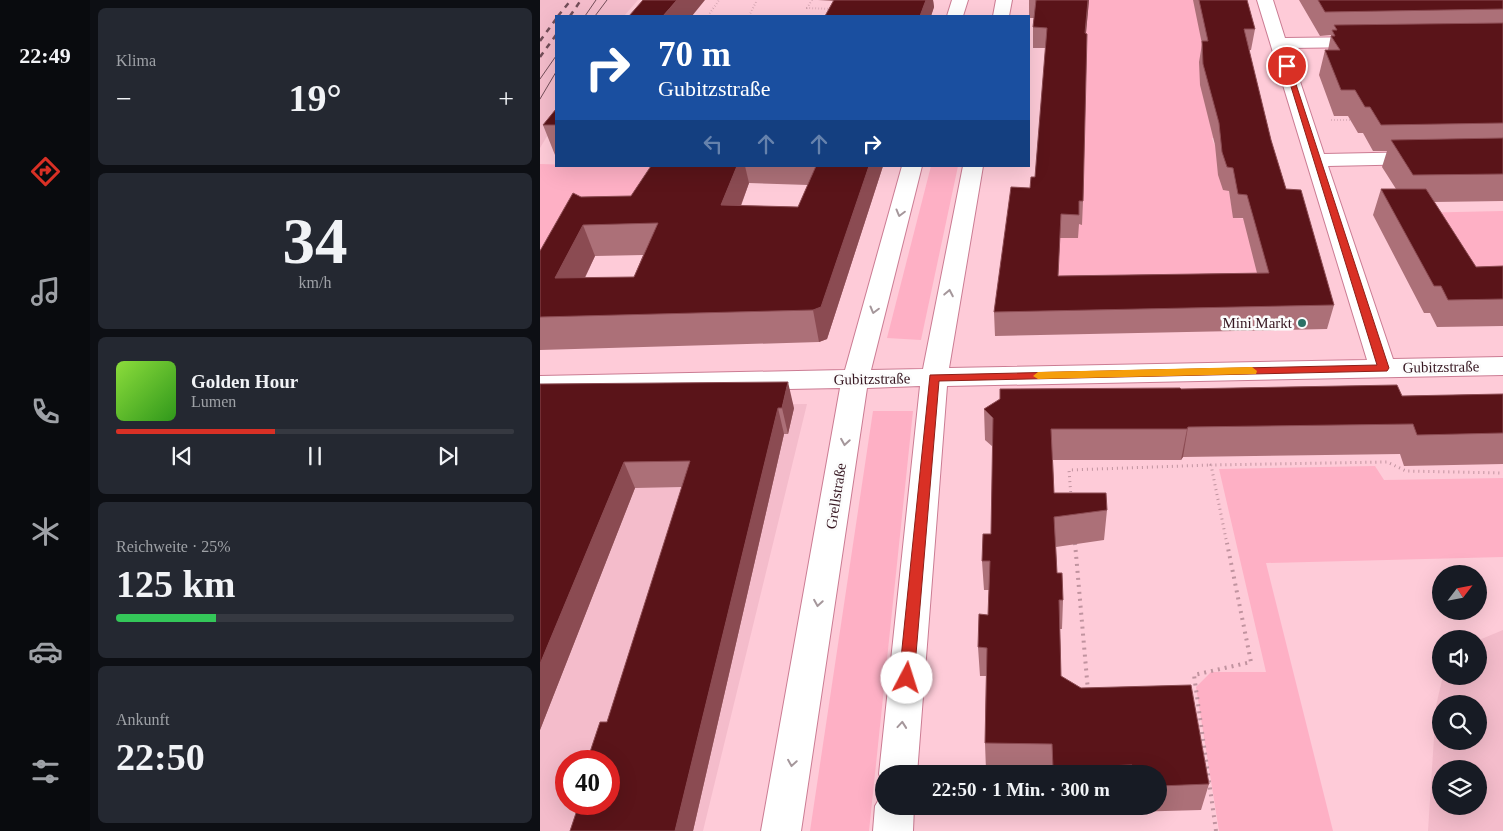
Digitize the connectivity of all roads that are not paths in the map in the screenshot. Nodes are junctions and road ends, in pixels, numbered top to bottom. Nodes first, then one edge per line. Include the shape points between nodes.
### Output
1 (960, 0) edge
2 (1004, 0) edge
3 (1266, 0) edge
4 (955, 15) edge
5 (1001, 15) edge
6 (1280, 42) junction
7 (1384, 42) edge
8 (1444, 158) edge
9 (1316, 160) junction
10 (912, 167) edge
11 (973, 167) edge
12 (1503, 366) edge
13 (1383, 368) junction
14 (934, 378) junction
15 (855, 380) junction
16 (540, 385) edge
17 (899, 765) edge
18 (894, 815) edge
19 (781, 831) edge
20 (893, 831) edge

1 - 4 street
2 - 5 street
3 - 6 street
6 - 7 street
6 - 9 street
8 - 9 street
9 - 13 street
10 -> 15 street, Grellstraße
14 -> 11 street
12 - 13 street, Gubitzstraße
13 - 14 street, Gubitzstraße
14 - 15 street, Gubitzstraße
17 -> 14 street
15 - 16 street, Gubitzstraße
15 -> 19 street, Grellstraße
18 - 20 street

